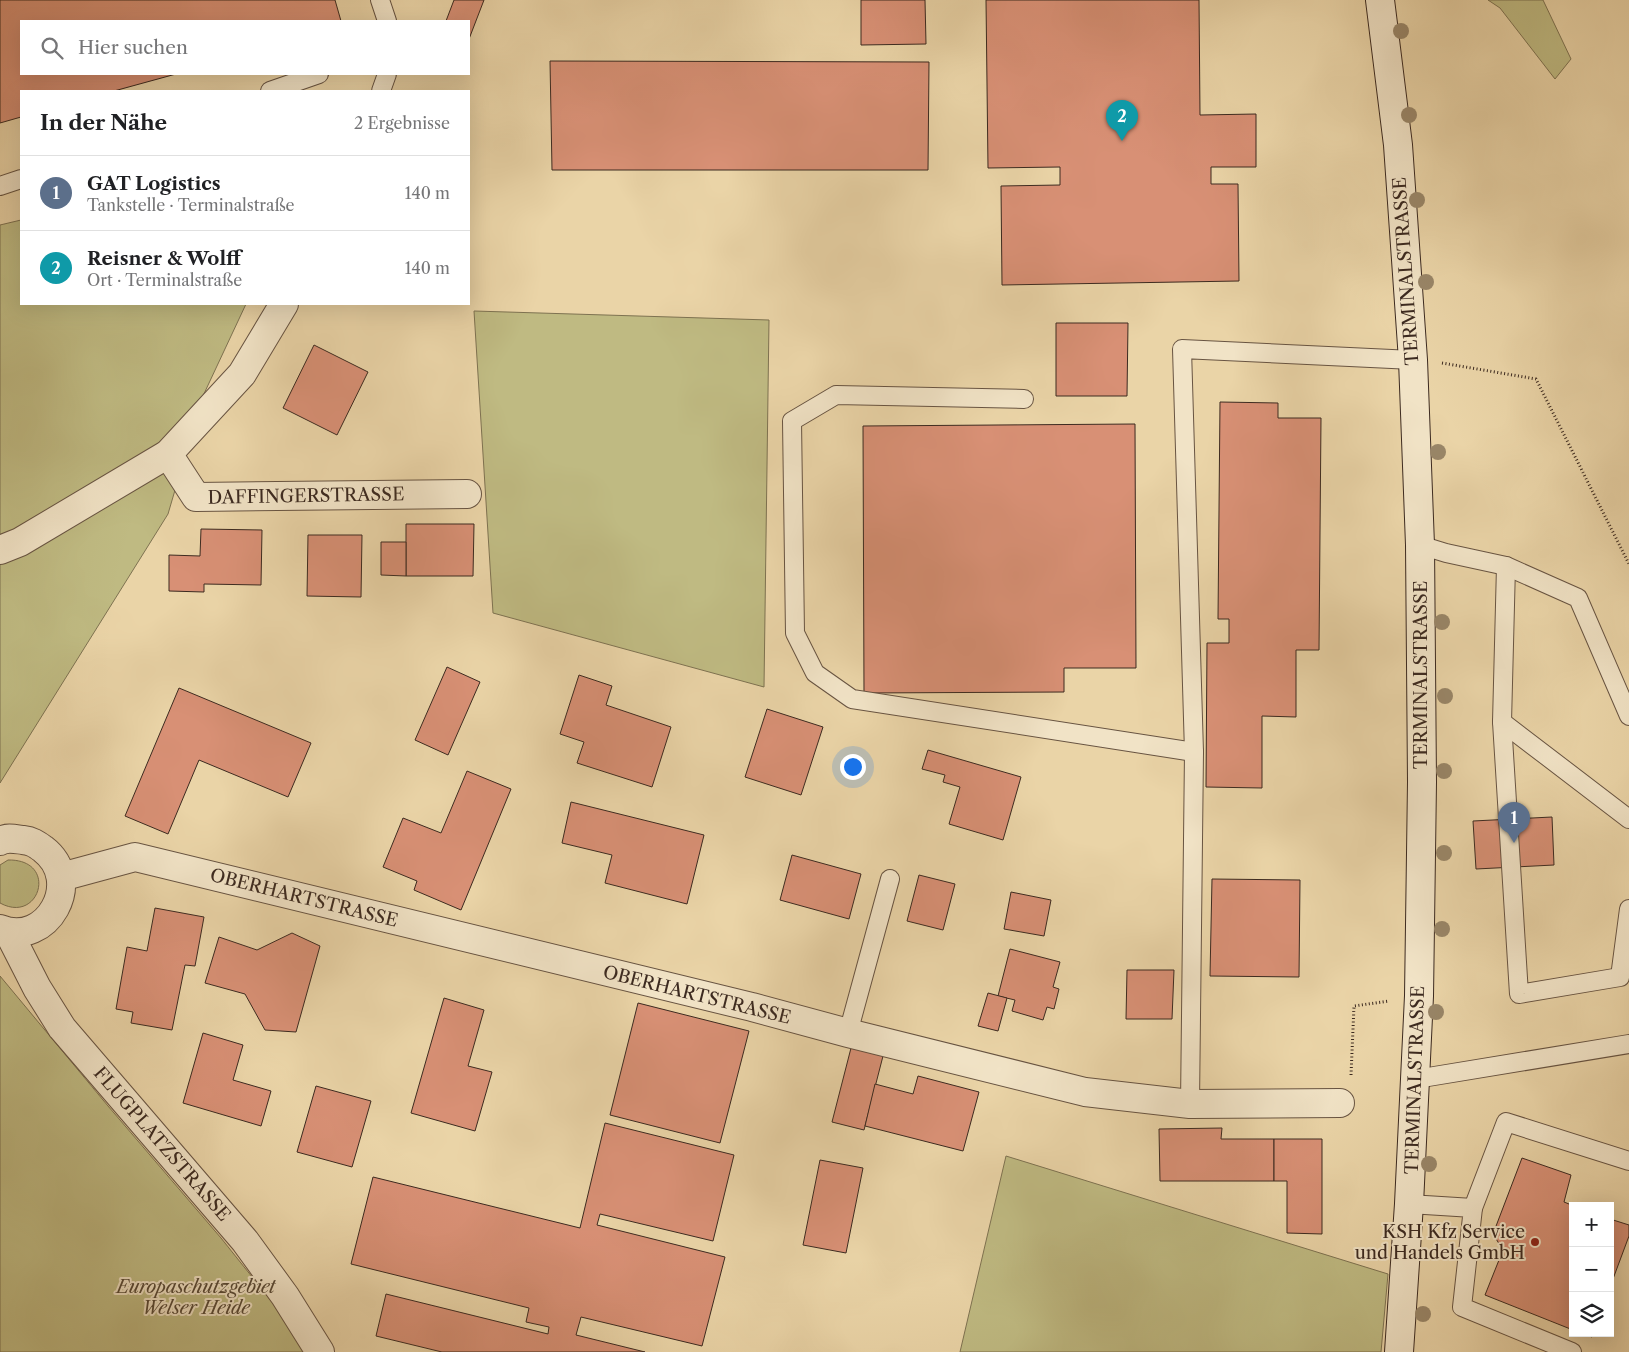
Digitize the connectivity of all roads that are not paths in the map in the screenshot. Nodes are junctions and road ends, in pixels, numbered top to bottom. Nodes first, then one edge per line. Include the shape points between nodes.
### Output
1 (380, 0) edge
2 (1380, 0) edge
3 (387, 20) edge
4 (316, 75) edge
5 (387, 75) edge
6 (273, 90) edge
7 (381, 90) edge
8 (20, 179) edge
9 (0, 186) edge
10 (283, 305) edge
11 (1413, 360) junction
12 (1024, 399) dead end
13 (168, 454) junction
14 (467, 494) dead end
15 (1420, 545) junction
16 (0, 550) edge
17 (1506, 566) junction
18 (1629, 716) edge
19 (1502, 722) junction
20 (1194, 752) junction
21 (1629, 820) edge
22 (2, 837) edge
23 (61, 877) junction
24 (890, 879) dead end
25 (1629, 908) edge
26 (5, 931) edge
27 (848, 1033) junction
28 (1629, 1044) edge
29 (1416, 1079) junction
30 (1340, 1103) road end
31 (1190, 1104) junction
32 (1629, 1161) edge
33 (1409, 1204) junction
34 (1473, 1208) junction
35 (320, 1352) edge
36 (1399, 1352) edge
37 (1572, 1352) edge

1 - 3 lane
2 - 11 street, TERMINALSTRASSE via 1398,145
4 - 6 lane
5 - 7 lane
8 - 9 lane
10 - 13 street via 242,374
11 - 15 street, TERMINALSTRASSE
11 - 20 lane via 1182,349
12 - 20 lane via 836,395 792,422 795,633 815,673 852,699
13 - 14 street, DAFFINGERSTRASSE via 196,497
13 - 16 street via 20,542
15 - 17 lane
15 - 29 street, TERMINALSTRASSE via 1422,782
17 - 18 lane via 1578,598
17 - 19 lane
19 - 21 lane
19 - 25 lane via 1519,994 1620,977
20 - 31 lane
22 - 23 street via 31,840 52,856
23 - 26 street via 60,899 49,918 30,930
23 - 27 street, OBERHARTSTRASSE via 135,857
24 - 27 lane
26 - 35 street, FLUGPLATZSTRASSE via 62,1028 245,1241
27 - 31 street, OBERHARTSTRASSE via 1085,1092
28 - 29 lane
29 - 33 street, TERMINALSTRASSE
30 - 31 street, OBERHARTSTRASSE
32 - 34 lane via 1506,1122
33 - 34 lane
33 - 36 street, TERMINALSTRASSE
34 - 37 lane via 1462,1307

